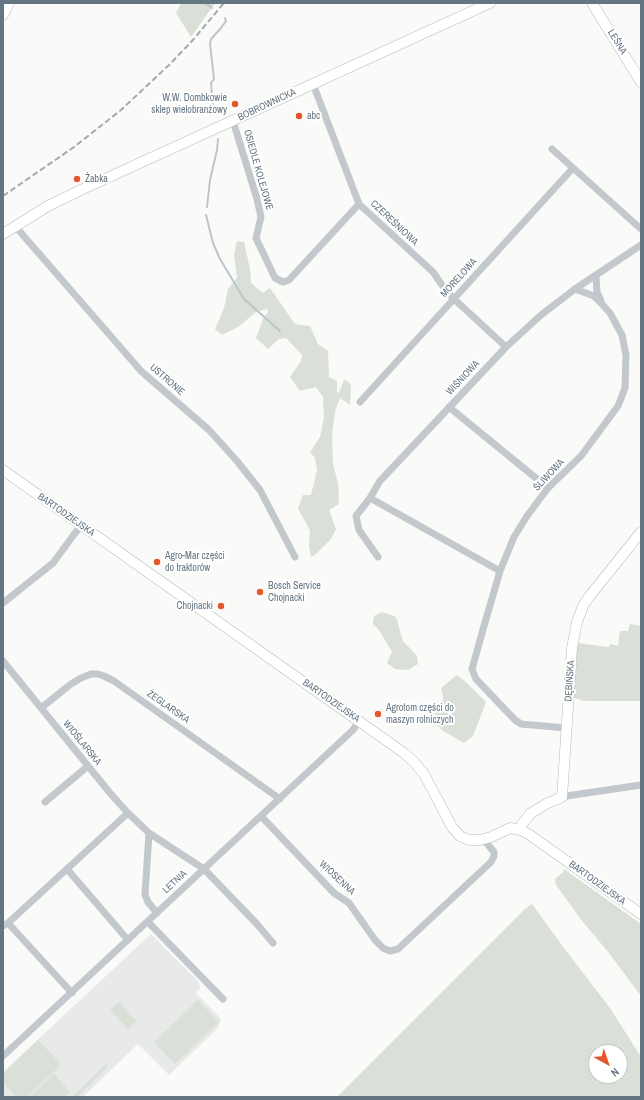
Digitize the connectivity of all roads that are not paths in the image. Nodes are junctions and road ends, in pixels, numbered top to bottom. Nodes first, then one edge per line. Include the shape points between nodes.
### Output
1 (9, 3) edge
2 (490, 3) edge
3 (592, 3) edge
4 (3, 15) edge
5 (641, 82) edge
6 (313, 84) junction
7 (233, 121) junction
8 (552, 149) dead end
9 (573, 168) junction
10 (359, 204) junction
11 (15, 226) junction
12 (641, 229) edge
13 (3, 234) edge
14 (641, 245) edge
15 (596, 276) junction
16 (575, 289) junction
17 (453, 298) junction
18 (601, 303) junction
19 (506, 347) junction
20 (360, 402) dead end
21 (449, 407) junction
22 (3, 470) edge
23 (548, 488) junction
24 (370, 498) junction
25 (81, 525) junction
26 (641, 532) edge
27 (295, 556) dead end
28 (378, 557) dead end
29 (500, 571) junction
30 (3, 603) edge
31 (3, 662) edge
32 (42, 708) junction
33 (360, 721) junction
34 (566, 728) junction
35 (88, 766) junction
36 (641, 786) edge
37 (562, 797) junction
38 (280, 799) junction
39 (45, 802) dead end
40 (128, 813) junction
41 (261, 816) junction
42 (519, 829) junction
43 (149, 833) junction
44 (484, 840) junction
45 (67, 869) junction
46 (204, 869) junction
47 (157, 913) junction
48 (641, 914) edge
49 (148, 922) junction
50 (6, 924) edge
51 (128, 940) junction
52 (273, 943) dead end
53 (72, 993) junction
54 (223, 999) dead end
55 (3, 1056) edge

1 - 4 street
2 - 6 street, BOBROWNICKA
3 - 5 street, LEŚNA
6 - 7 street, BOBROWNICKA
6 - 10 street, CZEREŚNIOWA
7 - 10 street, OSIEDLE KOLEJOWE via 261,217 256,238 275,278 283,282 289,280
7 - 11 street, BOBROWNICKA via 48,206
8 - 9 street
9 - 12 street
9 - 17 street, MORELOWA
10 - 17 street, CZEREŚNIOWA via 433,272
11 - 13 street, BOBROWNICKA
11 - 27 street, USTRONIE via 141,371 209,430 237,461 260,490
14 - 15 street, WIŚNIOWA
15 - 16 street, WIŚNIOWA
15 - 18 street, ŚLIWOWA
16 - 18 street, ŚLIWOWA via 594,296
16 - 19 street, WIŚNIOWA
17 - 19 street, CZEREŚNIOWA
17 - 20 street, MORELOWA
18 - 23 street, ŚLIWOWA via 622,335 626,355 625,388 618,406 581,456
19 - 21 street, WIŚNIOWA
21 - 23 street
21 - 24 street, WIŚNIOWA via 380,481
22 - 25 street, BARTODZIEJSKA
23 - 29 street, ŚLIWOWA via 514,537
24 - 28 street, WIŚNIOWA via 356,516 359,530
24 - 29 street
25 - 30 street via 53,563
25 - 33 street, BARTODZIEJSKA
26 - 34 street, DĘBIŃSKA via 589,596 580,612 572,642
29 - 34 street, ŚLIWOWA via 472,669 476,679 521,724
31 - 32 street, WIOŚLARSKA
32 - 35 street, WIOŚLARSKA
32 - 38 street, ŻEGLARSKA via 81,678 91,674 104,676
33 - 38 street, LETNIA
33 - 44 street, BARTODZIEJSKA via 404,752 418,766 458,834 469,840
34 - 37 street, DĘBIŃSKA
35 - 39 street
35 - 40 street, WIOŚLARSKA
36 - 37 street
37 - 42 street via 531,813
38 - 41 street, LETNIA
40 - 43 street, WIOŚLARSKA
40 - 45 street
41 - 44 street, WIOSENNA via 334,892 349,903 383,948 390,951 398,949 491,862 494,852
41 - 46 street, LETNIA
42 - 44 street via 510,828
42 - 48 street, BARTODZIEJSKA
43 - 46 street, WIOŚLARSKA
43 - 47 street via 145,895
45 - 50 street
45 - 51 street
46 - 47 street, LETNIA
46 - 52 street, WIOŚLARSKA
47 - 49 street, LETNIA
49 - 51 street, LETNIA
49 - 54 street
50 - 53 street
51 - 53 street, LETNIA
53 - 55 street, LETNIA

